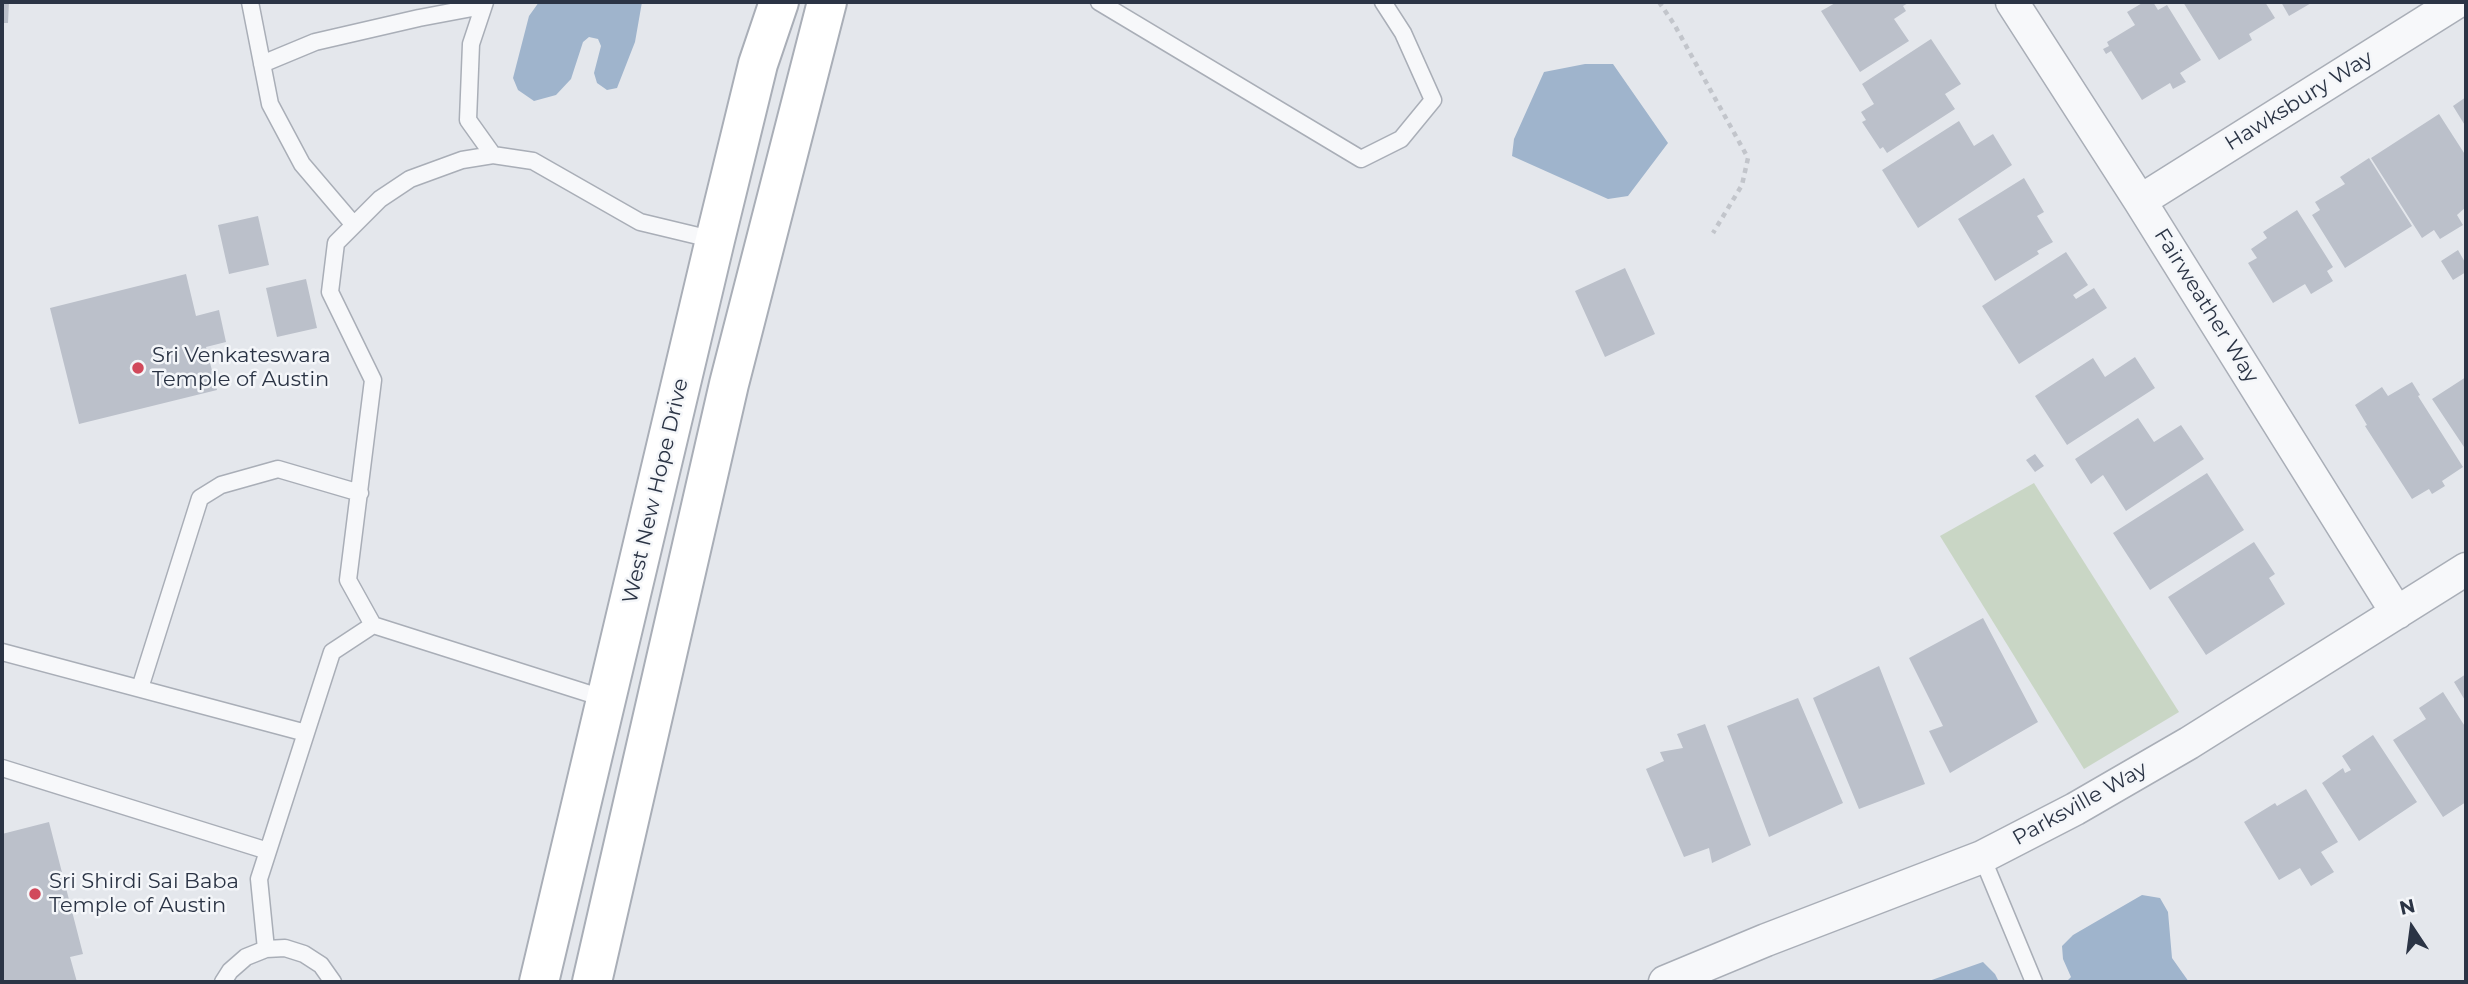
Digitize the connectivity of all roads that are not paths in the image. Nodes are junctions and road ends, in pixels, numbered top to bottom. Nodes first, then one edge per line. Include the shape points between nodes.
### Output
1 (250, 2) edge
2 (779, 2) edge
3 (827, 2) edge
4 (1099, 2) edge
5 (1383, 2) edge
6 (2012, 2) edge
7 (2457, 2) edge
8 (484, 4) edge
9 (262, 64) junction
10 (493, 155) junction
11 (2140, 201) junction
12 (354, 225) junction
13 (715, 240) junction
14 (360, 493) junction
15 (2466, 569) edge
16 (2397, 613) junction
17 (373, 625) junction
18 (2, 652) edge
19 (140, 688) junction
20 (606, 699) junction
21 (306, 733) junction
22 (2, 768) edge
23 (268, 851) junction
24 (1982, 857) junction
25 (266, 949) junction
26 (223, 982) edge
27 (333, 982) edge
28 (539, 982) edge
29 (592, 982) edge
30 (1665, 982) edge
31 (2034, 982) edge

1 - 9 lane
2 - 13 main road, West New Hope Drive via 758,64
3 - 29 main road via 729,384
4 - 5 lane via 1361,159 1401,139 1433,100 1403,33
6 - 11 street, Fairweather Way
7 - 11 street, Hawksbury Way
8 - 9 lane via 315,42
8 - 10 lane via 471,44 468,120
9 - 12 lane via 270,104 302,164
10 - 12 lane via 462,160 410,180 380,199
10 - 13 lane via 533,162 640,222
11 - 16 street, Fairweather Way
12 - 14 lane via 336,243 330,292 373,380
13 - 20 main road, West New Hope Drive
14 - 17 lane via 348,580
14 - 19 lane via 278,469 220,485 200,498
15 - 16 street, Parksville Way
16 - 24 street, Parksville Way via 2189,743
17 - 20 lane
17 - 21 lane via 332,652
18 - 19 lane
19 - 21 lane
20 - 28 main road, West New Hope Drive
21 - 23 lane
22 - 23 lane
23 - 25 lane via 259,879
24 - 30 street, Parksville Way
24 - 31 lane
25 - 26 lane via 246,957
25 - 27 lane via 304,954 321,965

